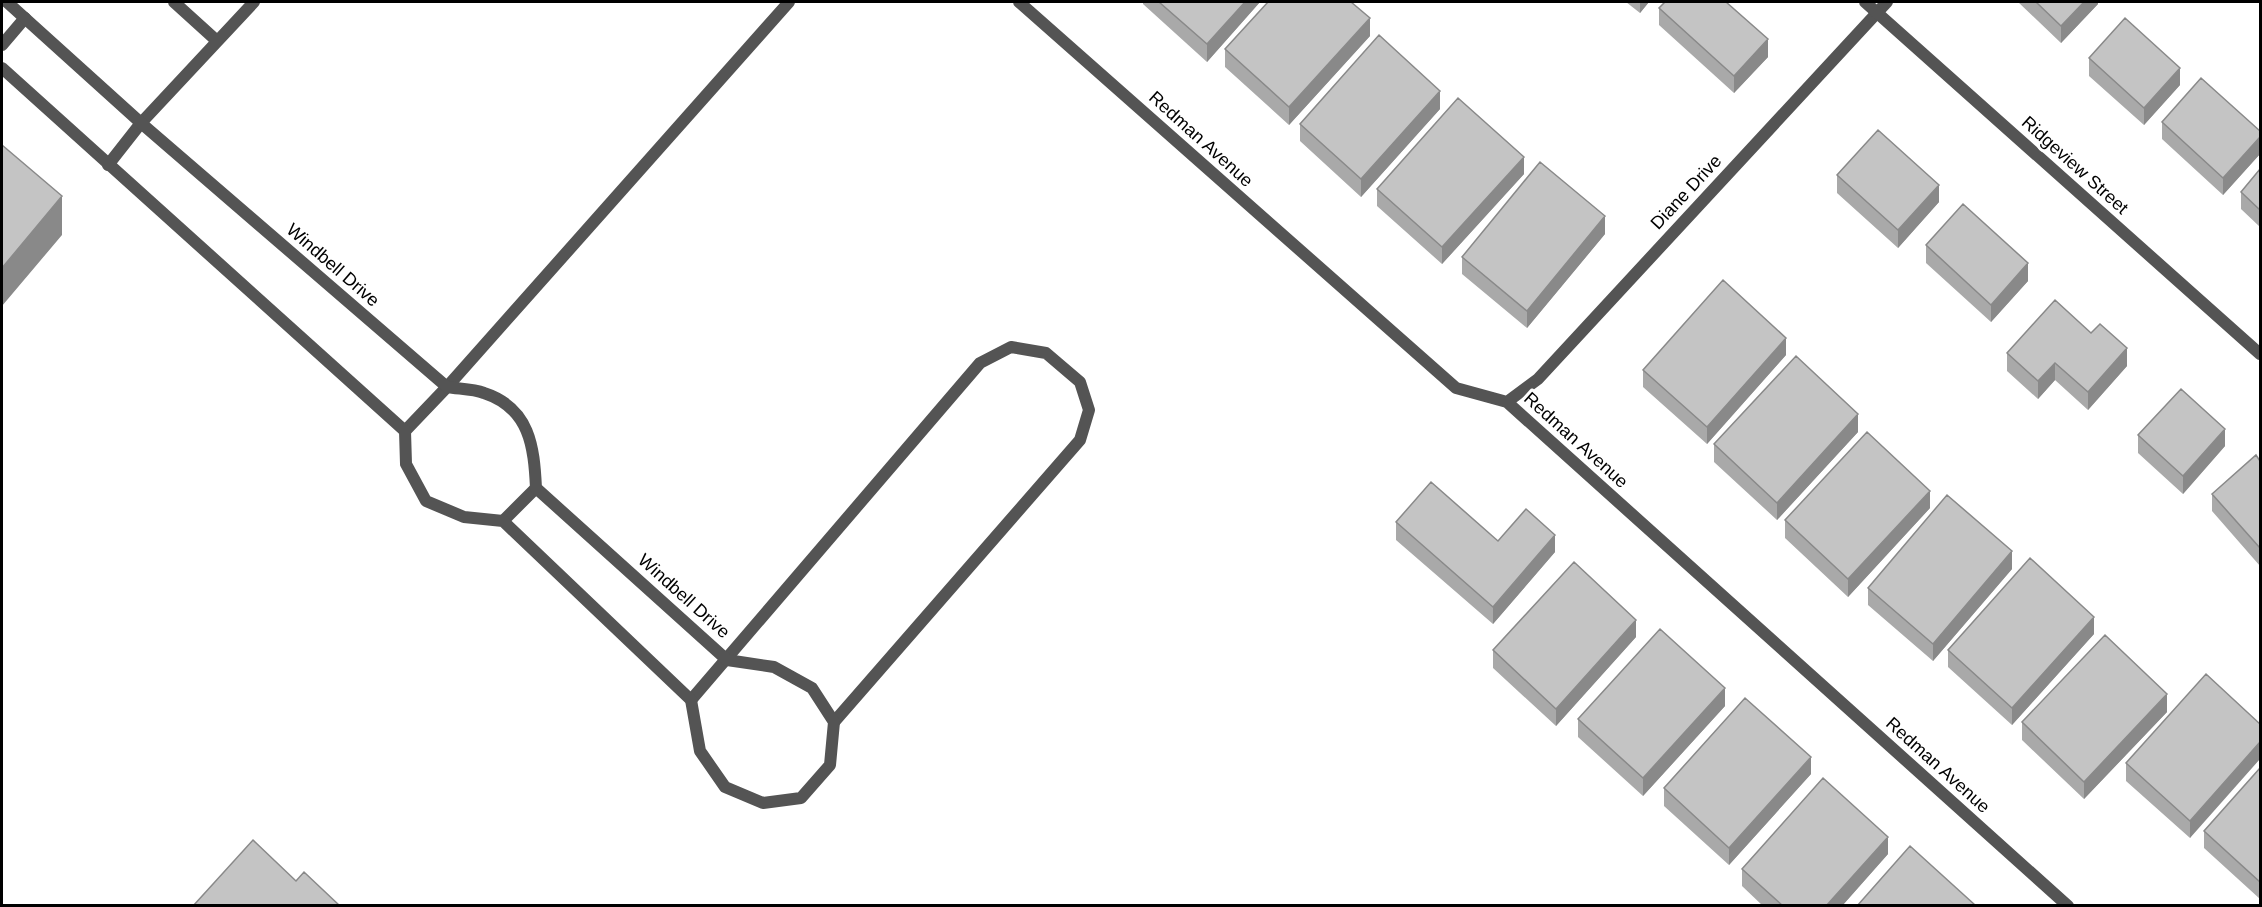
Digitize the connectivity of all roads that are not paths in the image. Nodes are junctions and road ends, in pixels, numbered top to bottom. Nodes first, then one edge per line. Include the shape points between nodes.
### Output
1 (6, 2) edge
2 (174, 2) edge
3 (254, 2) edge
4 (789, 2) edge
5 (1019, 2) edge
6 (1865, 2) edge
7 (1887, 2) edge
8 (1877, 12) junction
9 (25, 18) junction
10 (218, 41) junction
11 (2, 45) edge
12 (2, 68) edge
13 (141, 123) junction
14 (108, 165) junction
15 (2260, 354) edge
16 (447, 387) junction
17 (1507, 402) junction
18 (405, 431) junction
19 (536, 488) junction
20 (503, 521) junction
21 (727, 660) junction
22 (691, 700) junction
23 (834, 722) junction
24 (2068, 906) edge

1 - 9 street, Windbell Drive
2 - 10 street
3 - 10 street
4 - 16 street
5 - 17 street, Redman Avenue via 1456,388
6 - 8 street, Ridgeview Street
7 - 8 street, Diane Drive
8 - 15 street, Ridgeview Street
8 - 17 street, Diane Drive via 1538,379
9 - 11 street
9 - 13 street, Windbell Drive
10 - 13 street
12 - 14 street
13 - 14 street
13 - 16 street, Windbell Drive
14 - 18 street
16 - 18 street
16 - 19 street via 485,393 519,414 534,447
17 - 24 street, Redman Avenue
18 - 20 street via 406,464 426,501 464,517
19 - 20 street
19 - 21 street, Windbell Drive
20 - 22 street
21 - 22 street
21 - 23 street, Windbell Drive via 774,667 812,688
21 - 23 street via 980,363 1011,347 1046,352 1080,382 1089,410 1080,440
22 - 23 street via 700,751 725,787 763,803 801,798 830,765

